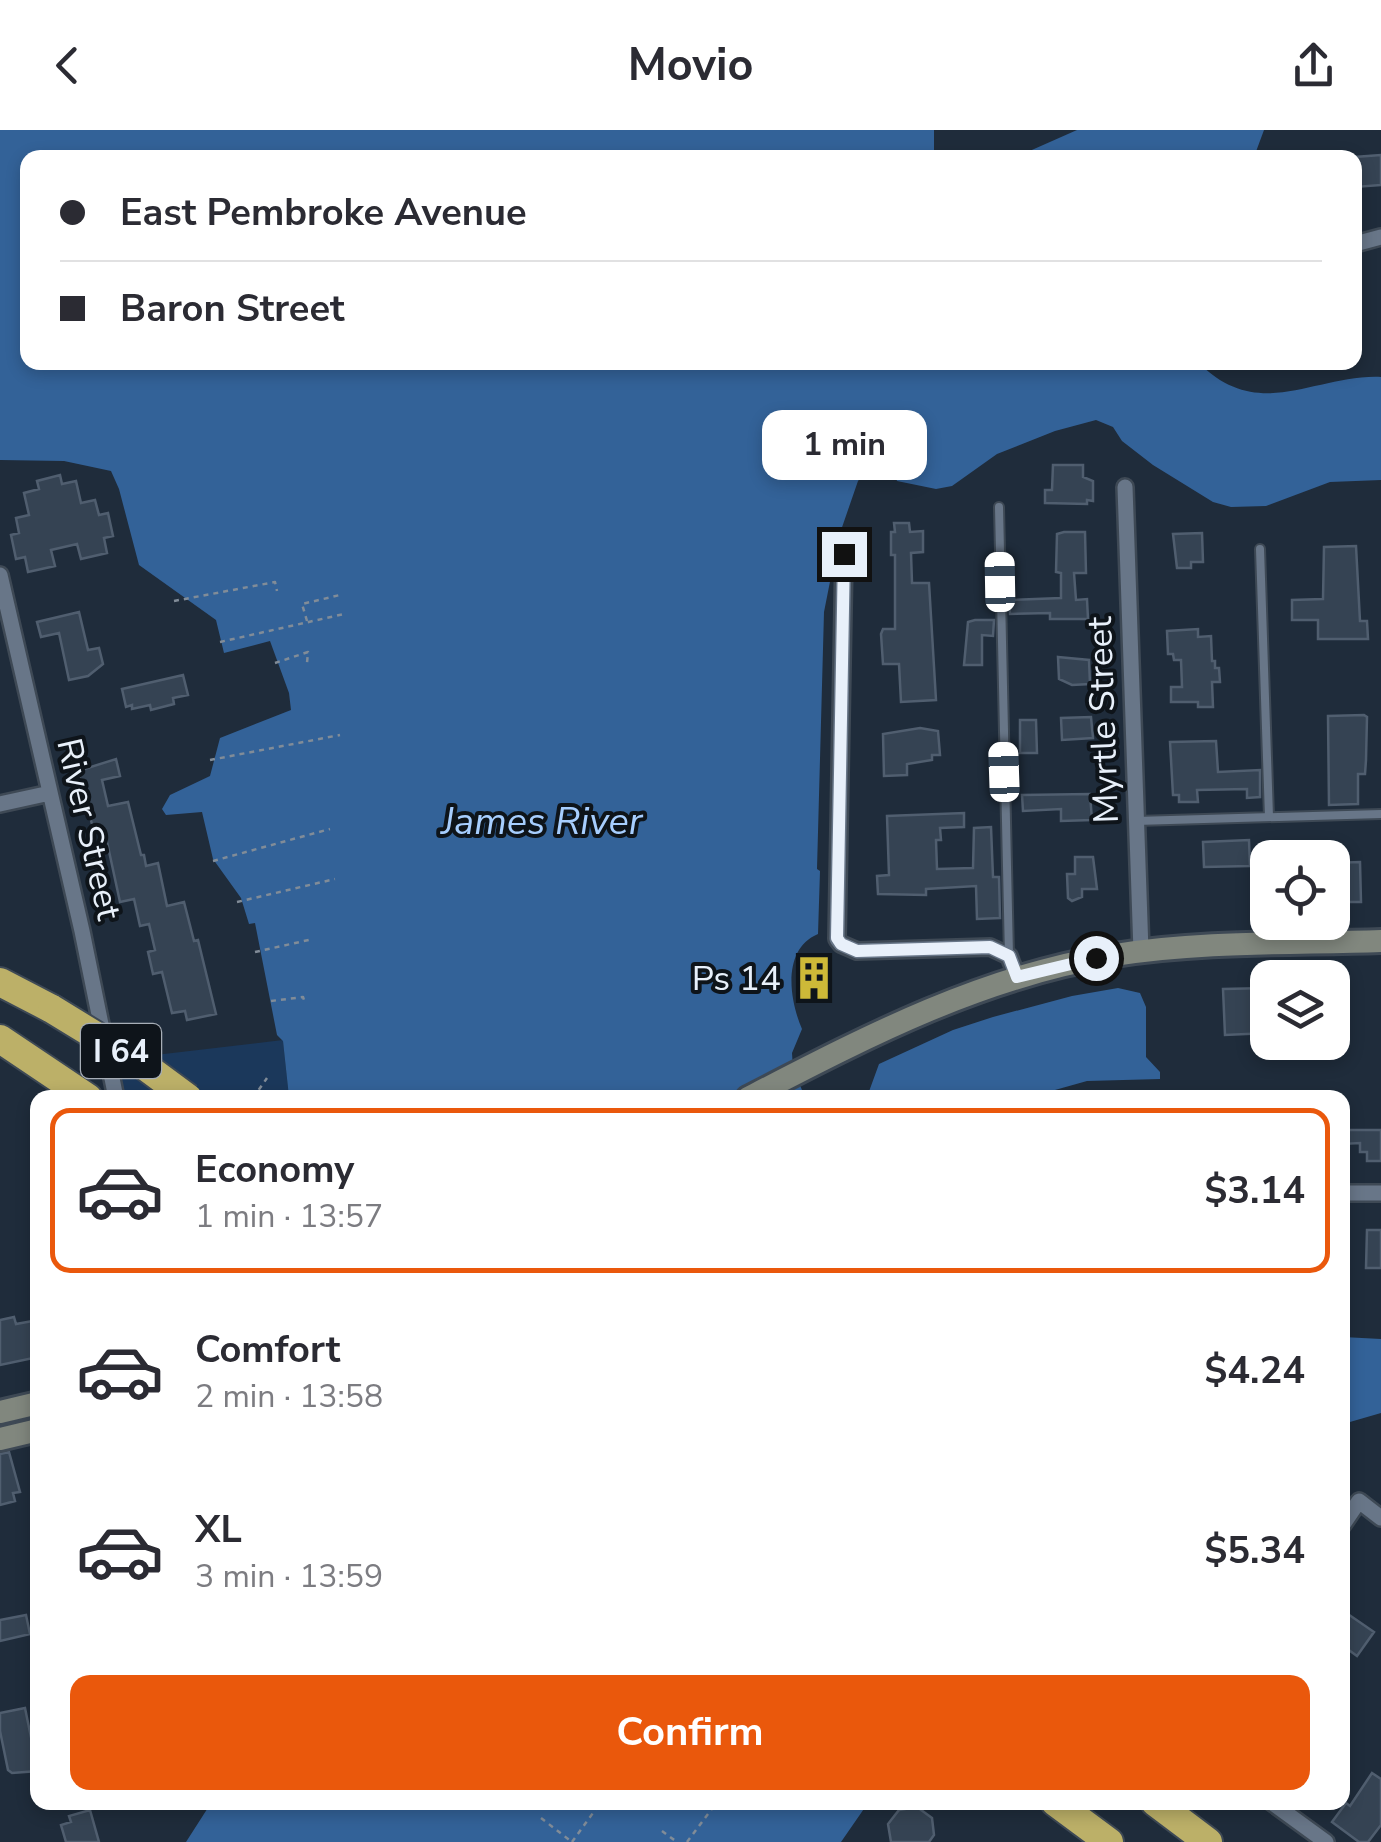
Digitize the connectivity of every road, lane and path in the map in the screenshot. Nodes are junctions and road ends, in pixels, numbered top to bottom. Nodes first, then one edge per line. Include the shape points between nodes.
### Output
1 (1125, 487) dead end
2 (999, 507) dead end
3 (1260, 549) dead end
4 (844, 554) dead end
5 (0, 575) edge
6 (277, 591) dead end
7 (340, 596) dead end
8 (174, 601) dead end
9 (344, 614) dead end
10 (5, 617) edge
11 (307, 622) junction
12 (220, 642) dead end
13 (275, 664) dead end
14 (307, 664) dead end
15 (340, 735) dead end
16 (210, 760) dead end
17 (50, 793) junction
18 (0, 804) edge
19 (1381, 814) edge
20 (1269, 817) junction
21 (1136, 821) junction
22 (330, 829) dead end
23 (213, 862) dead end
24 (335, 879) dead end
25 (237, 902) dead end
26 (313, 939) dead end
27 (1381, 941) edge
28 (1141, 951) junction
29 (255, 952) dead end
30 (1013, 967) junction
31 (0, 982) edge
32 (304, 1000) dead end
33 (271, 1001) dead end
34 (0, 1039) edge
35 (267, 1078) dead end
36 (78, 1090) edge
37 (114, 1090) edge
38 (177, 1090) edge
39 (259, 1090) edge
40 (763, 1090) edge
41 (1350, 1193) edge
42 (1381, 1194) edge
43 (30, 1406) edge
44 (0, 1412) edge
45 (30, 1432) edge
46 (0, 1439) edge
47 (1350, 1514) edge
48 (1381, 1518) edge
49 (595, 1810) edge
50 (710, 1810) edge
51 (1066, 1810) edge
52 (1166, 1810) edge
53 (1282, 1810) edge
54 (541, 1818) dead end
55 (662, 1831) dead end
56 (572, 1842) edge
57 (676, 1842) edge
58 (687, 1842) edge
59 (1109, 1842) edge
60 (1208, 1842) edge
61 (1326, 1842) edge

1 - 21 street, Myrtle Street
2 - 30 lane
3 - 20 lane
4 - 30 street via 837,938 857,951 981,946 1000,950
5 - 10 street, River Street
6 - 8 path via 275,582
7 - 11 path via 302,604
9 - 11 path
10 - 17 street, River Street
11 - 12 path
13 - 14 path via 308,652
15 - 16 path
17 - 18 street
17 - 37 street, River Street
19 - 20 lane
20 - 21 lane
21 - 28 street, Myrtle Street
22 - 23 path
24 - 25 path
26 - 29 path
27 - 28 main road
28 - 30 main road
30 - 40 main road
31 - 38 highway, I 64, bridge
32 - 33 path
34 - 36 highway, I 64
35 - 39 path
41 - 42 street
43 - 44 main road
45 - 46 main road
47 - 48 street via 1359,1501
49 - 56 path
50 - 58 path
51 - 59 highway
52 - 60 highway
53 - 61 street
54 - 56 path
55 - 57 path

